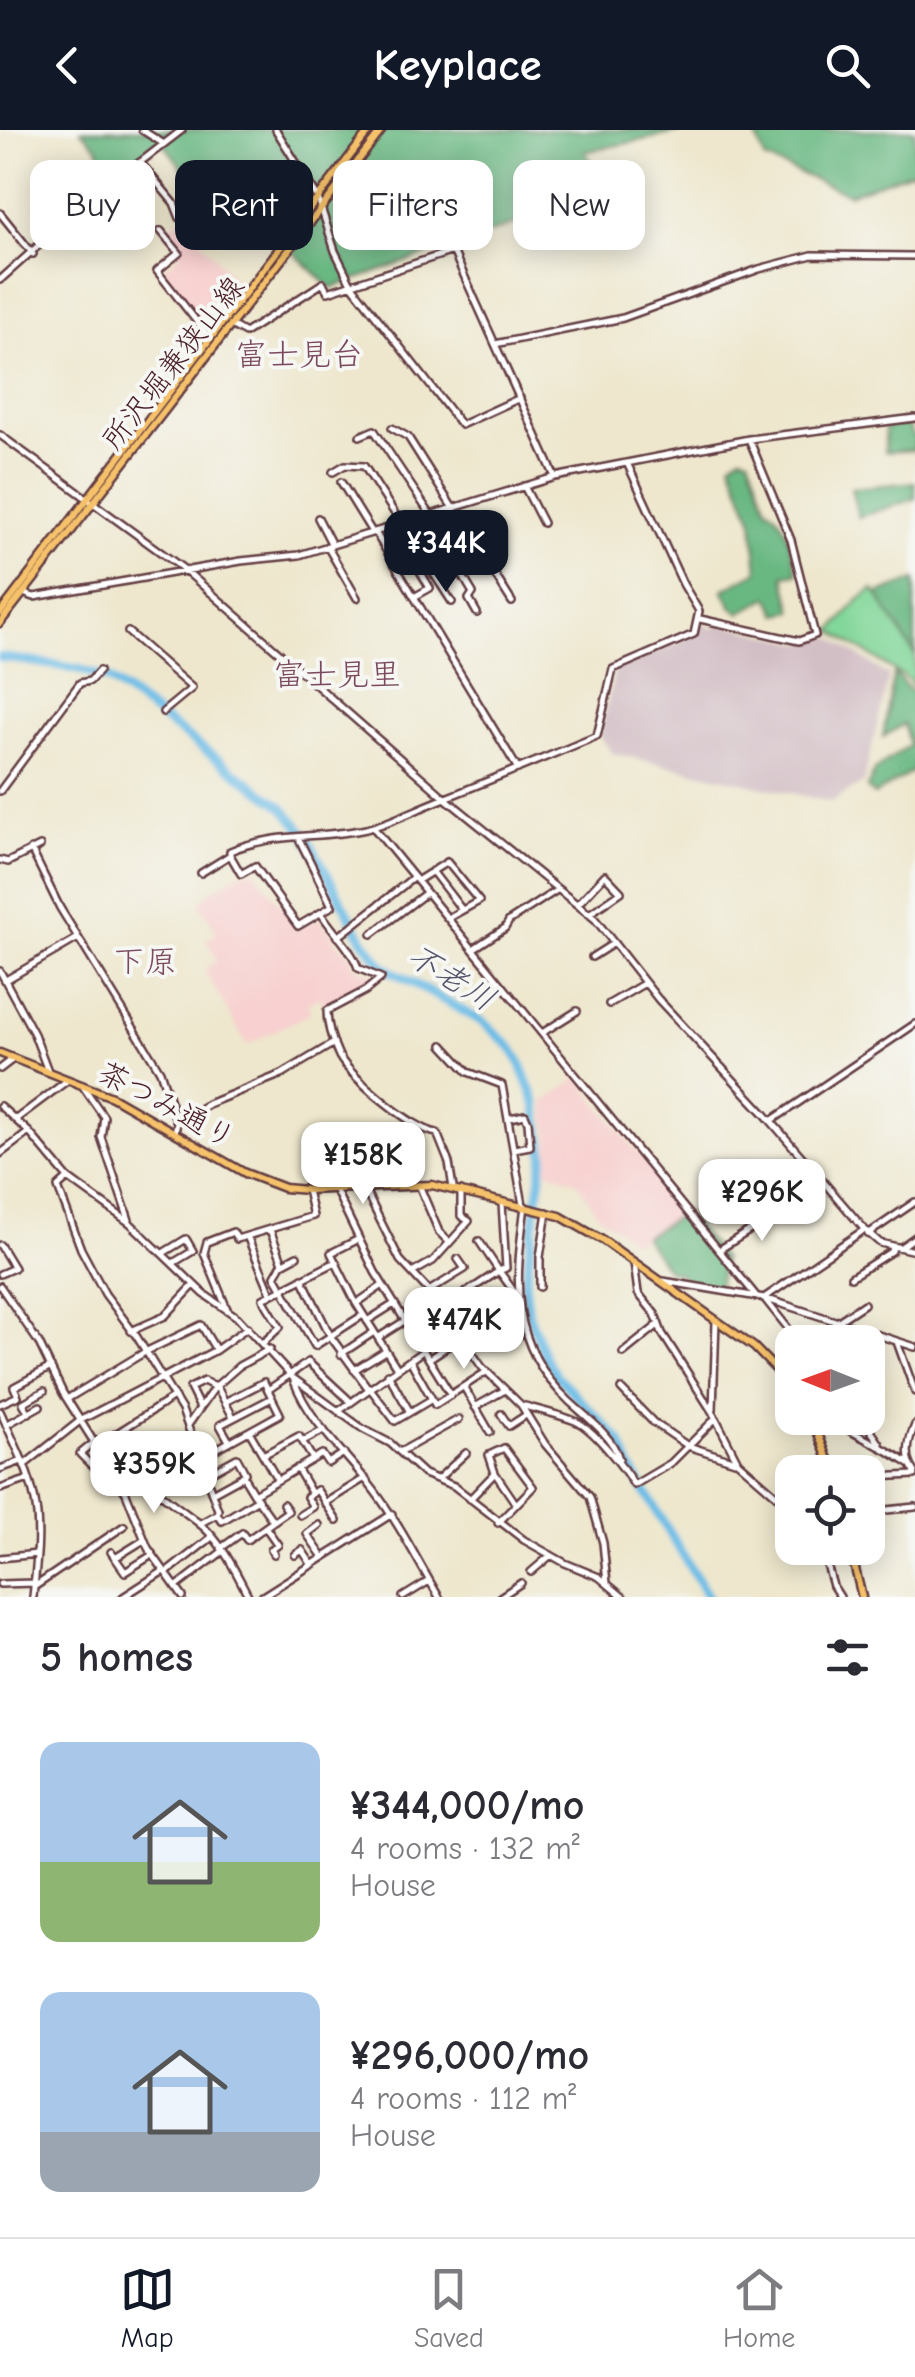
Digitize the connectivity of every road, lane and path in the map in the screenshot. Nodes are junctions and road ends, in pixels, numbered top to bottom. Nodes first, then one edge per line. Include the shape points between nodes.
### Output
1 (142, 130) edge
2 (182, 130) edge
3 (276, 130) edge
4 (370, 130) edge
5 (382, 130) edge
6 (164, 144) junction
7 (143, 160) edge
8 (155, 180) edge
9 (318, 198) junction
10 (175, 206) edge
11 (322, 210) junction
12 (0, 213) edge
13 (160, 230) dead end
14 (36, 250) edge
15 (32, 254) junction
16 (915, 256) edge
17 (0, 280) edge
18 (351, 284) junction
19 (231, 325) junction
20 (208, 336) dead end
21 (495, 344) junction
22 (520, 398) junction
23 (915, 418) edge
24 (392, 428) dead end
25 (0, 435) edge
26 (360, 436) dead end
27 (749, 439) junction
28 (627, 464) junction
29 (333, 472) dead end
30 (555, 477) junction
31 (341, 482) dead end
32 (524, 486) junction
33 (91, 500) junction
34 (452, 508) junction
35 (428, 515) junction
36 (318, 518) dead end
37 (403, 523) junction
38 (543, 524) dead end
39 (374, 532) junction
40 (330, 546) junction
41 (424, 557) junction
42 (186, 570) junction
43 (23, 593) junction
44 (414, 597) junction
45 (358, 598) dead end
46 (452, 602) dead end
47 (512, 602) dead end
48 (2, 608) edge
49 (477, 613) dead end
50 (700, 619) junction
51 (0, 623) edge
52 (128, 632) dead end
53 (98, 671) dead end
54 (164, 712) dead end
55 (518, 769) junction
56 (0, 792) edge
57 (445, 798) junction
58 (373, 827) junction
59 (300, 841) junction
60 (40, 846) dead end
61 (31, 849) junction
62 (230, 855) junction
63 (0, 860) edge
64 (432, 871) junction
65 (202, 873) dead end
66 (415, 879) junction
67 (557, 890) junction
68 (426, 893) junction
69 (577, 905) junction
70 (462, 910) junction
71 (321, 912) junction
72 (589, 914) junction
73 (448, 918) junction
74 (372, 934) dead end
75 (78, 938) junction
76 (337, 938) junction
77 (614, 943) junction
78 (473, 950) junction
79 (592, 957) dead end
80 (0, 970) edge
81 (6, 980) junction
82 (645, 984) junction
83 (609, 1004) dead end
84 (577, 1011) dead end
85 (915, 1024) edge
86 (542, 1033) junction
87 (334, 1043) junction
88 (443, 1045) dead end
89 (0, 1053) edge
90 (14, 1058) junction
91 (0, 1068) edge
92 (48, 1072) junction
93 (68, 1080) junction
94 (82, 1085) junction
95 (0, 1106) edge
96 (510, 1118) junction
97 (16, 1119) junction
98 (771, 1121) junction
99 (177, 1123) junction
100 (29, 1132) junction
101 (175, 1132) junction
102 (514, 1149) junction
103 (0, 1154) edge
104 (68, 1178) junction
105 (824, 1182) junction
106 (419, 1185) junction
107 (364, 1188) junction
108 (335, 1189) junction
109 (457, 1189) junction
110 (306, 1190) junction
111 (502, 1200) junction
112 (915, 1202) edge
113 (525, 1206) junction
114 (548, 1212) junction
115 (130, 1223) junction
116 (270, 1230) junction
117 (866, 1232) junction
118 (246, 1236) junction
119 (915, 1237) edge
120 (359, 1239) junction
121 (480, 1241) dead end
122 (449, 1242) junction
123 (0, 1245) edge
124 (897, 1247) junction
125 (719, 1250) junction
126 (915, 1251) edge
127 (163, 1253) junction
128 (297, 1256) dead end
129 (458, 1258) dead end
130 (336, 1262) junction
131 (634, 1262) junction
132 (173, 1263) junction
133 (283, 1263) junction
134 (500, 1271) junction
135 (0, 1274) edge
136 (412, 1274) junction
137 (851, 1277) dead end
138 (302, 1278) junction
139 (661, 1281) junction
140 (194, 1285) junction
141 (384, 1285) junction
142 (0, 1286) edge
143 (540, 1287) dead end
144 (281, 1288) junction
145 (429, 1291) junction
146 (271, 1293) junction
147 (516, 1294) junction
148 (434, 1298) junction
149 (760, 1298) junction
150 (396, 1303) junction
151 (356, 1304) junction
152 (864, 1304) dead end
153 (227, 1309) junction
154 (441, 1309) junction
155 (496, 1313) dead end
156 (365, 1318) junction
157 (405, 1319) junction
158 (716, 1320) junction
159 (837, 1322) junction
160 (658, 1325) junction
161 (784, 1325) edge
162 (248, 1327) junction
163 (131, 1331) junction
164 (376, 1335) junction
165 (331, 1337) junction
166 (460, 1338) junction
167 (264, 1342) junction
168 (897, 1342) junction
169 (915, 1348) edge
170 (270, 1349) junction
171 (216, 1350) junction
172 (386, 1350) junction
173 (424, 1350) junction
174 (146, 1352) junction
175 (624, 1353) dead end
176 (340, 1354) junction
177 (430, 1358) junction
178 (410, 1360) junction
179 (51, 1368) junction
180 (396, 1368) junction
181 (775, 1369) edge
182 (354, 1370) junction
183 (486, 1372) junction
184 (388, 1374) junction
185 (159, 1377) junction
186 (293, 1377) junction
187 (214, 1387) junction
188 (368, 1387) junction
189 (464, 1388) junction
190 (622, 1389) dead end
191 (268, 1390) junction
192 (505, 1390) junction
193 (44, 1392) dead end
194 (915, 1392) edge
195 (452, 1395) junction
196 (174, 1397) junction
197 (272, 1398) junction
198 (432, 1399) junction
199 (67, 1400) junction
200 (350, 1401) junction
201 (225, 1402) junction
202 (40, 1406) dead end
203 (475, 1406) junction
204 (521, 1406) junction
205 (0, 1408) edge
206 (200, 1408) junction
207 (339, 1411) junction
208 (410, 1412) junction
209 (28, 1413) junction
210 (501, 1414) dead end
211 (526, 1415) junction
212 (714, 1416) junction
213 (233, 1418) junction
214 (81, 1420) junction
215 (459, 1420) dead end
216 (915, 1424) edge
217 (6, 1425) junction
218 (188, 1426) junction
219 (324, 1430) junction
220 (250, 1431) junction
221 (490, 1432) dead end
222 (860, 1435) edge
223 (874, 1435) edge
224 (229, 1442) junction
225 (303, 1442) junction
226 (97, 1443) junction
227 (880, 1444) junction
228 (688, 1446) junction
229 (400, 1452) junction
230 (344, 1453) junction
231 (466, 1453) dead end
232 (263, 1455) junction
233 (200, 1458) junction
234 (313, 1459) junction
235 (619, 1459) junction
236 (23, 1462) junction
237 (738, 1462) junction
238 (121, 1464) junction
239 (909, 1464) junction
240 (90, 1465) dead end
241 (297, 1468) junction
242 (0, 1469) edge
243 (495, 1472) junction
244 (138, 1473) junction
245 (915, 1474) edge
246 (206, 1475) junction
247 (243, 1476) junction
248 (885, 1476) edge
249 (29, 1478) junction
250 (365, 1478) junction
251 (277, 1479) junction
252 (438, 1480) junction
253 (0, 1489) edge
254 (212, 1493) junction
255 (312, 1494) junction
256 (256, 1496) junction
257 (775, 1496) edge
258 (470, 1499) junction
259 (325, 1503) junction
260 (283, 1504) dead end
261 (516, 1504) junction
262 (915, 1507) edge
263 (885, 1510) edge
264 (217, 1514) junction
265 (392, 1514) junction
266 (300, 1516) dead end
267 (336, 1521) dead end
268 (273, 1522) junction
269 (498, 1523) junction
270 (199, 1524) junction
271 (319, 1525) dead end
272 (124, 1526) dead end
273 (266, 1528) junction
274 (212, 1537) junction
275 (144, 1540) junction
276 (222, 1550) junction
277 (36, 1554) junction
278 (274, 1554) dead end
279 (152, 1555) junction
280 (295, 1555) dead end
281 (551, 1555) junction
282 (0, 1558) edge
283 (323, 1558) junction
284 (312, 1565) junction
285 (827, 1565) edge
286 (854, 1565) edge
287 (164, 1572) junction
288 (530, 1572) dead end
289 (429, 1580) junction
290 (607, 1582) junction
291 (0, 1584) edge
292 (520, 1584) dead end
293 (34, 1585) junction
294 (176, 1587) junction
295 (245, 1595) edge
296 (180, 1596) edge
297 (33, 1597) edge
298 (123, 1597) edge
299 (261, 1597) edge
300 (403, 1597) edge
301 (439, 1597) edge
302 (500, 1597) edge
303 (622, 1597) edge
304 (840, 1597) edge
305 (862, 1597) edge

1 - 6 street
2 - 6 street
3 - 9 street
4 - 9 main road, 所沢堀兼狭山線
5 - 11 main road, 所沢堀兼狭山線
6 - 7 street
8 - 10 street
9 - 11 street
9 - 33 main road, 所沢堀兼狭山線
11 - 18 street
11 - 19 main road, 所沢堀兼狭山線
12 - 15 street
13 - 20 street via 179,253 157,271
14 - 15 street
15 - 17 street
16 - 21 street via 812,255 623,318
18 - 19 street via 328,292 323,283 245,333
18 - 21 street via 453,251
18 - 22 street via 460,425
19 - 33 main road, 所沢堀兼狭山線
21 - 22 street
22 - 30 street
23 - 27 street
24 - 34 street via 408,437
25 - 33 street
26 - 35 street via 374,430
27 - 28 street
27 - 50 street via 790,540 815,635 799,640
28 - 30 street
28 - 50 street
29 - 37 street via 364,466
30 - 32 street
31 - 39 street
32 - 34 street
32 - 38 street
33 - 42 street
33 - 43 main road, 所沢堀兼狭山線
33 - 48 main road, 所沢堀兼狭山線
34 - 35 street
34 - 47 street
35 - 37 street
35 - 49 street via 474,593 468,599
36 - 40 street
37 - 39 street
37 - 41 street
39 - 40 street
39 - 44 street
40 - 42 street
40 - 45 street
41 - 44 street via 415,563 430,588
41 - 46 street
42 - 43 street via 34,597
42 - 57 street
43 - 51 main road, 所沢堀兼狭山線
44 - 55 street
50 - 55 street via 694,634 613,669 597,736
52 - 54 street via 192,688
53 - 56 street via 80,682
55 - 57 street
57 - 58 street
57 - 67 street
58 - 59 street
58 - 66 street
59 - 62 street via 273,839
59 - 71 street via 332,906
60 - 61 street
61 - 63 street
61 - 75 street
62 - 65 street
62 - 71 street via 241,874 256,866 297,926
64 - 66 street
64 - 70 street
64 - 70 street via 447,862 479,901
66 - 68 street
66 - 76 street
67 - 69 street
67 - 78 street
68 - 73 street
68 - 74 street
69 - 72 street
69 - 72 street via 605,875 620,892
70 - 73 street
71 - 76 street
72 - 77 street
73 - 78 street
75 - 81 street
75 - 99 street via 144,1042
76 - 87 street via 358,968 382,978 327,1011
77 - 79 street
77 - 82 street
78 - 86 street
80 - 81 street
81 - 92 street
82 - 83 street
82 - 98 street
84 - 86 street
85 - 98 street
86 - 125 street
87 - 99 street
87 - 109 street via 357,1079 420,1128 437,1133
88 - 96 street via 468,1072 502,1086
89 - 90 main road, 茶つみ通り
90 - 91 street
90 - 92 main road, 茶つみ通り
92 - 93 main road, 茶つみ通り
93 - 94 main road, 茶つみ通り
93 - 97 street
94 - 101 main road, 茶つみ通り
94 - 115 street via 104,1118 101,1137
95 - 97 street
96 - 102 street
96 - 102 street via 525,1115 528,1122 530,1146
97 - 100 street
98 - 105 street
99 - 101 street
100 - 103 street
100 - 104 street
101 - 110 main road, 茶つみ通り via 259,1180
102 - 113 street
104 - 115 street
104 - 163 street via 58,1187 62,1204 105,1294
105 - 117 street
105 - 125 street
106 - 107 main road, 茶つみ通り
106 - 109 main road, 茶つみ通り
106 - 122 street
107 - 108 main road, 茶つみ通り
107 - 136 street
108 - 110 main road, 茶つみ通り
108 - 120 street
109 - 111 main road, 茶つみ通り
109 - 122 street via 461,1216 469,1221
110 - 116 street via 313,1216
111 - 113 main road, 茶つみ通り
111 - 134 street via 506,1268
112 - 117 street
113 - 114 main road, 茶つみ通り
113 - 147 street
114 - 131 main road, 茶つみ通り
114 - 143 street
115 - 127 street
116 - 118 street
116 - 133 street
117 - 124 street
117 - 149 street
118 - 146 street
118 - 153 street via 237,1239 233,1232 205,1246
119 - 124 street
120 - 130 street via 331,1253
120 - 141 street
121 - 134 street
122 - 136 street
123 - 135 street via 14,1268
124 - 126 street
124 - 137 street
125 - 149 street
127 - 132 street
127 - 132 street via 186,1239 194,1252
128 - 133 street
129 - 145 street via 465,1269
130 - 138 street
130 - 151 street
131 - 139 main road, 茶つみ通り
131 - 160 street via 636,1287
132 - 140 street
133 - 144 street via 275,1276
134 - 147 street
134 - 154 street
136 - 145 street
138 - 144 street
138 - 165 street
139 - 149 street
139 - 158 main road, 茶つみ通り
140 - 153 street
140 - 163 street via 165,1316
141 - 150 street
141 - 151 street
142 - 179 street
144 - 146 street
144 - 165 street via 315,1346
145 - 148 street
146 - 167 street via 262,1298 280,1328
147 - 155 street
147 - 235 street via 524,1334 544,1372
148 - 154 street
148 - 157 street
149 - 159 street
149 - 161 street
150 - 156 street
150 - 157 street
151 - 156 street
152 - 159 street
153 - 162 street
154 - 166 street
156 - 164 street
156 - 165 street
157 - 164 street
157 - 173 street
158 - 181 main road, 茶つみ通り
158 - 212 street
159 - 168 street
160 - 175 street
160 - 212 street
162 - 167 street
162 - 171 street
163 - 174 street
164 - 172 street
164 - 176 street
165 - 176 street
166 - 177 street
166 - 183 street
167 - 170 street
168 - 169 street
168 - 194 street
170 - 186 street
170 - 187 street
171 - 174 street via 201,1325
171 - 185 street
172 - 180 street
172 - 182 street
173 - 177 street
173 - 178 street
174 - 185 street
174 - 199 street
176 - 182 street
177 - 195 street
178 - 180 street
178 - 198 street
179 - 199 street
179 - 205 street via 14,1387 18,1396
180 - 184 street
182 - 188 street
183 - 189 street
183 - 192 street
184 - 188 street
184 - 208 street
185 - 196 street
185 - 214 street
186 - 191 street
186 - 200 street via 308,1362
186 - 207 street
186 - 219 street
187 - 201 street
187 - 206 street
187 - 206 street via 204,1381 190,1388
188 - 200 street
188 - 208 street via 395,1421
189 - 195 street
189 - 203 street
190 - 228 street
191 - 197 street
191 - 201 street via 260,1383
192 - 203 street
192 - 204 street
193 - 209 street via 23,1403
195 - 198 street via 436,1405
196 - 218 street
196 - 226 street
197 - 213 street
197 - 220 street via 280,1414
198 - 208 street
199 - 214 street
200 - 207 street
201 - 213 street
202 - 209 street
203 - 221 street
204 - 211 street
204 - 235 street via 580,1423
205 - 217 street
206 - 218 street
207 - 229 street
209 - 217 street
210 - 211 street via 509,1426
211 - 290 street via 590,1498
212 - 228 street
212 - 237 street
213 - 224 street via 220,1425
214 - 226 street
214 - 236 street
215 - 229 street
216 - 239 street
217 - 236 street
218 - 233 street
219 - 225 street
219 - 230 street
220 - 224 street
220 - 232 street
222 - 227 street
223 - 227 street
224 - 233 street
225 - 232 street via 299,1436
225 - 234 street
226 - 238 street
226 - 240 street via 80,1454
226 - 275 street
227 - 239 street
228 - 235 street via 637,1485
228 - 237 street
229 - 252 street
230 - 234 street via 328,1463 322,1454
230 - 250 street
231 - 252 street
232 - 251 street
233 - 246 street
234 - 241 street
236 - 242 street
236 - 249 street
237 - 257 street
238 - 244 street
238 - 244 street via 150,1442 160,1454
239 - 245 street
241 - 251 street
241 - 255 street
243 - 258 street
243 - 261 street
243 - 261 street via 489,1455 504,1448 533,1487
244 - 270 street
245 - 248 street
246 - 247 street via 237,1458
246 - 254 street
247 - 254 street
247 - 256 street
249 - 253 street
249 - 277 street
250 - 259 street
250 - 265 street
251 - 256 street
252 - 258 street
254 - 264 street
255 - 259 street via 317,1490
255 - 266 street via 312,1507
256 - 264 street via 222,1522
256 - 268 street
258 - 269 street
259 - 267 street
260 - 268 street via 288,1510
261 - 269 street
262 - 263 street
264 - 270 street
265 - 283 street
265 - 289 street
268 - 273 street
269 - 281 street
270 - 274 street
271 - 283 street via 307,1534
272 - 293 street
273 - 276 street via 247,1540 242,1533
273 - 278 street via 278,1545
274 - 276 street
274 - 287 street
275 - 279 street
275 - 279 street via 113,1555 125,1572
276 - 294 street
276 - 295 street
277 - 282 street
277 - 293 street
279 - 287 street
280 - 284 street via 302,1550
281 - 288 street
281 - 290 street
283 - 284 street
284 - 299 street
285 - 304 street
286 - 305 main road
287 - 294 street
287 - 298 street
289 - 300 street
289 - 301 street
290 - 303 street
291 - 293 street
292 - 302 street
293 - 297 street
294 - 296 street

